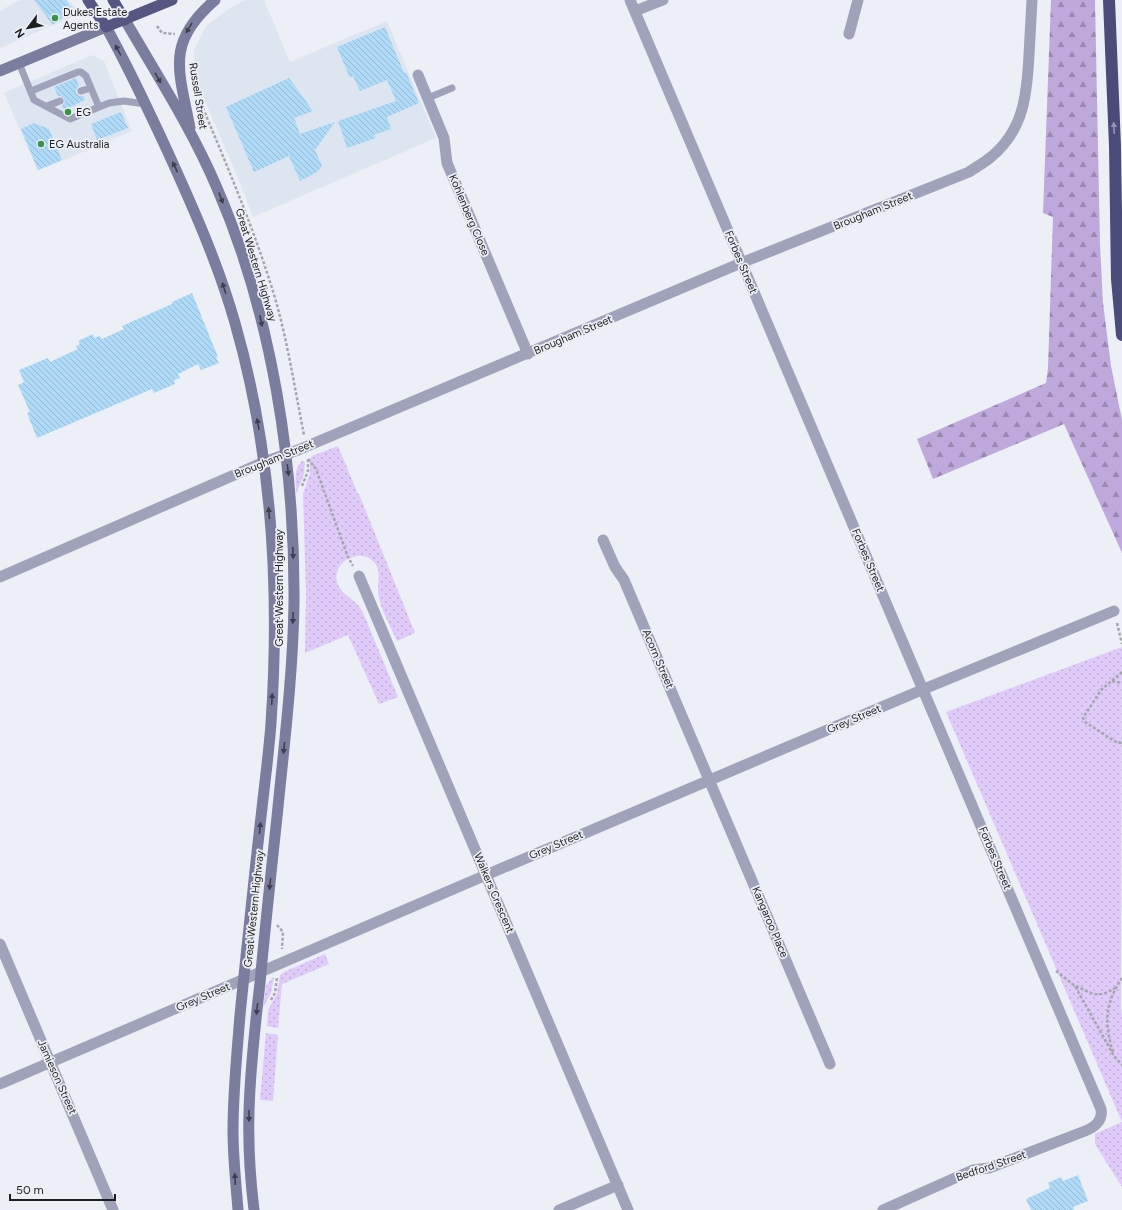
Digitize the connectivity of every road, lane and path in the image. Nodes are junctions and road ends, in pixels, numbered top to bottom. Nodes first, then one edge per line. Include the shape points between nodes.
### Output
1 (88, 0) edge
2 (113, 0) edge
3 (172, 0) edge
4 (215, 0) edge
5 (630, 0) edge
6 (663, 0) edge
7 (858, 0) edge
8 (1032, 0) edge
9 (1109, 0) edge
10 (635, 11) junction
11 (125, 20) junction
12 (157, 26) dead end
13 (106, 27) junction
14 (178, 34) dead end
15 (848, 34) dead end
16 (19, 63) junction
17 (0, 71) edge
18 (418, 75) dead end
19 (91, 88) junction
20 (452, 88) dead end
21 (31, 91) junction
22 (81, 92) dead end
23 (428, 98) junction
24 (60, 101) dead end
25 (145, 104) junction
26 (47, 106) junction
27 (99, 107) junction
28 (192, 137) junction
29 (741, 263) junction
30 (1122, 335) edge
31 (528, 354) junction
32 (286, 455) junction
33 (308, 458) dead end
34 (264, 462) junction
35 (603, 540) dead end
36 (359, 576) joint
37 (0, 577) edge
38 (1114, 611) joint
39 (1122, 644) edge
40 (1122, 672) edge
41 (1112, 681) junction
42 (1122, 683) edge
43 (924, 689) junction
44 (1122, 743) edge
45 (710, 780) junction
46 (486, 874) junction
47 (0, 944) edge
48 (1039, 961) junction
49 (261, 970) junction
50 (1122, 978) edge
51 (244, 979) junction
52 (1075, 986) junction
53 (1116, 986) junction
54 (1114, 1056) junction
55 (50, 1062) junction
56 (830, 1064) dead end
57 (1122, 1065) edge
58 (0, 1084) edge
59 (1099, 1121) joint
60 (618, 1185) junction
61 (114, 1210) edge
62 (238, 1210) edge
63 (254, 1210) edge
64 (559, 1210) edge
65 (628, 1210) edge
66 (884, 1210) edge

1 - 13 highway, Great Western Highway
2 - 11 highway, Great Western Highway
3 - 11 highway
4 -> 28 main road, Russell Street via 190,26 180,50 180,77
5 - 10 street, Forbes Street
6 - 10 street
7 - 15 street
8 - 29 street, Brougham Street via 1028,81 1023,107 1019,120 999,150 958,177
30 -> 9 highway via 1117,279
10 - 29 street, Forbes Street
11 - 13 highway
11 -> 28 main road, Great Western Highway
12 - 14 path via 162,32
13 - 16 main road
25 -> 13 main road, Great Western Highway
16 - 17 main road
16 - 21 lane
18 - 23 street, Kohlenberg Close
19 - 21 lane via 86,76 78,72
19 - 22 lane
19 - 27 lane
20 - 23 lane
21 - 26 lane via 34,100
23 - 31 street, Kohlenberg Close via 444,138 447,163
24 - 26 lane
25 - 27 lane via 119,101
34 -> 25 main road, Great Western Highway via 247,370 221,279 196,214
26 - 27 lane via 70,119
28 -> 32 main road, Great Western Highway via 218,191 254,293 274,379
29 - 31 street, Brougham Street
29 - 43 street, Forbes Street
31 - 32 street, Brougham Street
32 - 34 street, Brougham Street
32 -> 49 main road, Great Western Highway via 292,526 293,635 288,718
33 - 36 path via 316,470 348,556
34 - 37 street, Brougham Street
51 -> 34 main road, Great Western Highway via 271,724 274,647 274,575
35 - 45 street, Acorn Street via 624,580
36 - 46 street, Walkers Crescent
38 - 39 path
38 - 43 street, Grey Street
40 - 41 path
41 - 42 path
41 - 44 path via 1101,690 1083,718 1097,730
43 - 45 street, Grey Street
43 - 48 street, Forbes Street
45 - 46 street, Grey Street
45 - 56 street, Kangaroo Place
46 - 49 street, Grey Street
46 - 60 street, Walkers Crescent
47 - 55 street, Jamieson Street
48 - 52 path via 1053,968
48 - 59 street, Forbes Street via 1101,1109
49 - 51 street, Grey Street
49 -> 63 main road, Great Western Highway via 249,1110
50 - 53 path
51 - 55 street, Grey Street
62 -> 51 main road, Great Western Highway via 234,1096
52 - 53 path via 1095,995 1107,993
52 - 54 path
53 - 54 path via 1110,999 1107,1022
54 - 57 path
55 - 58 street, Grey Street
55 - 61 street, Jamieson Street
59 - 66 street, Bedford Street via 1085,1131 989,1168 973,1170
60 - 64 street
60 - 65 street, Walkers Crescent

